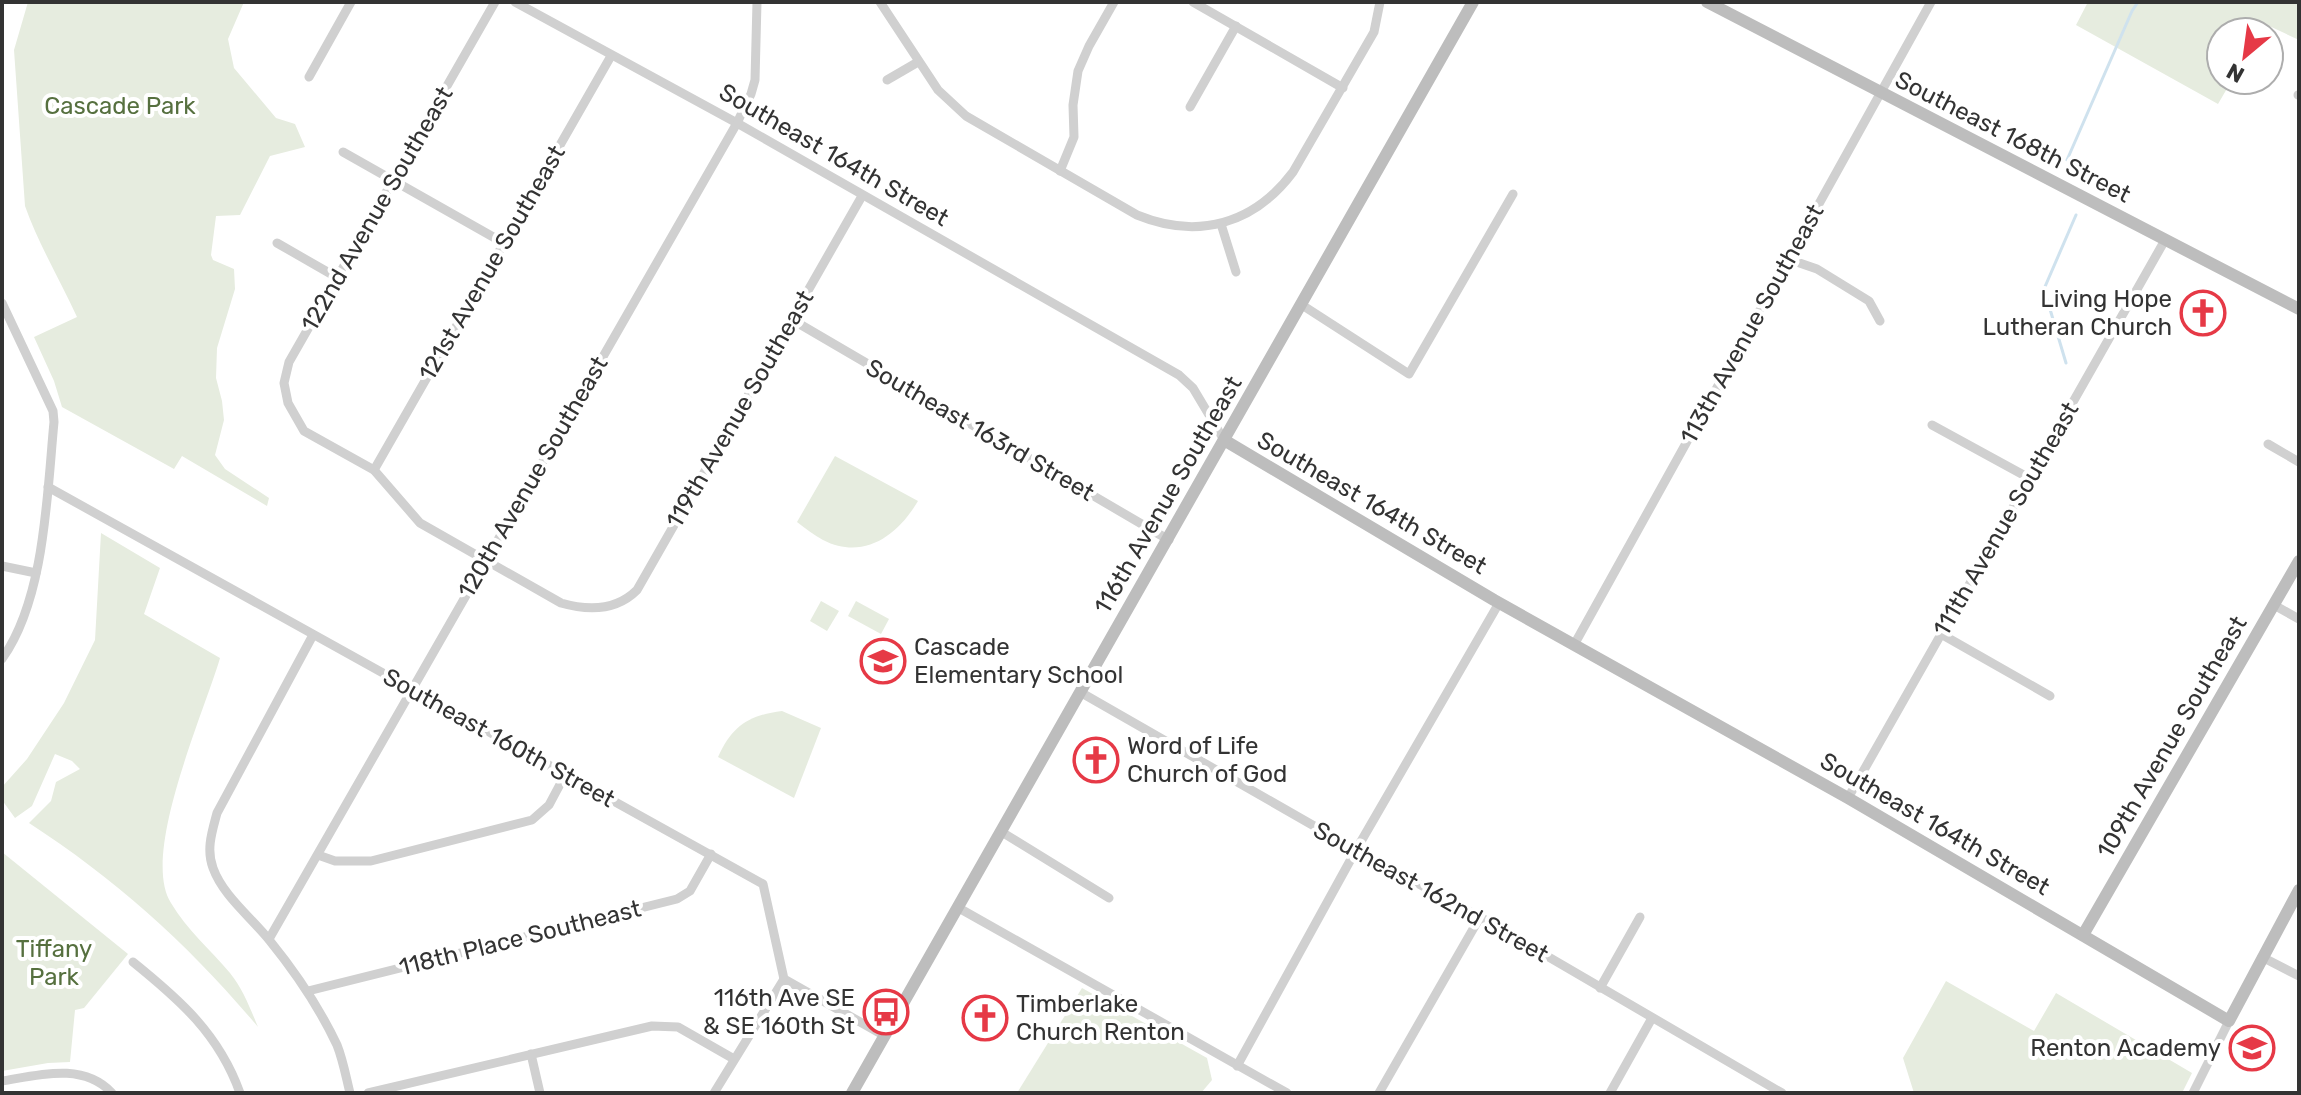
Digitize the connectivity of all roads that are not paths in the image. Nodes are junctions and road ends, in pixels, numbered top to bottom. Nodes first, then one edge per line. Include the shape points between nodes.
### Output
1 (351, 2) edge
2 (495, 2) edge
3 (515, 2) edge
4 (757, 2) edge
5 (880, 2) edge
6 (1114, 2) edge
7 (1193, 2) edge
8 (1380, 2) edge
9 (1473, 2) edge
10 (1707, 2) edge
11 (1931, 2) edge
12 (1236, 26) junction
13 (611, 56) junction
14 (918, 62) junction
15 (309, 77) dead end
16 (887, 80) dead end
17 (1343, 88) junction
18 (1880, 93) junction
19 (1190, 107) dead end
20 (737, 123) junction
21 (343, 152) dead end
22 (1060, 171) junction
23 (393, 181) junction
24 (1513, 194) dead end
25 (862, 196) junction
26 (1221, 224) junction
27 (2165, 240) junction
28 (502, 242) junction
29 (277, 243) dead end
30 (1788, 259) junction
31 (1236, 272) dead end
32 (338, 278) junction
33 (2, 303) edge
34 (1302, 305) junction
35 (2299, 309) edge
36 (791, 319) junction
37 (1880, 321) dead end
38 (1932, 425) dead end
39 (1224, 440) junction
40 (2268, 444) dead end
41 (2299, 462) edge
42 (374, 470) junction
43 (2029, 478) junction
44 (48, 487) junction
45 (1169, 540) junction
46 (485, 560) junction
47 (2299, 561) edge
48 (2, 566) edge
49 (36, 573) junction
50 (1499, 603) junction
51 (2274, 605) junction
52 (2299, 619) edge
53 (1941, 634) junction
54 (313, 635) junction
55 (1574, 645) junction
56 (2, 659) edge
57 (412, 690) junction
58 (1080, 692) junction
59 (2050, 696) dead end
60 (565, 775) junction
61 (1848, 798) junction
62 (1000, 831) junction
63 (1356, 850) junction
64 (711, 854) junction
65 (318, 855) junction
66 (2299, 890) edge
67 (1109, 898) dead end
68 (957, 907) junction
69 (1480, 917) junction
70 (1640, 917) dead end
71 (2083, 935) junction
72 (269, 939) junction
73 (2262, 957) junction
74 (133, 962) dead end
75 (2299, 976) edge
76 (784, 979) junction
77 (1600, 988) junction
78 (308, 991) junction
79 (1652, 1018) junction
80 (2229, 1021) junction
81 (885, 1036) junction
82 (531, 1054) junction
83 (734, 1059) junction
84 (1237, 1066) junction
85 (2, 1081) edge
86 (112, 1093) edge
87 (240, 1093) edge
88 (350, 1093) edge
89 (368, 1093) edge
90 (540, 1093) edge
91 (714, 1093) edge
92 (852, 1093) edge
93 (1287, 1093) edge
94 (1379, 1093) edge
95 (1610, 1093) edge
96 (1782, 1093) edge
97 (2193, 1093) edge

1 - 15 street
2 - 23 street, 122nd Avenue Southeast
3 - 13 street, Southeast 164th Street
4 - 20 street, 120th Avenue Southeast via 755,80
5 - 14 street
6 - 22 street via 1078,71 1074,137
7 - 12 street
8 - 17 street via 1374,32
9 - 34 street, 116th Avenue Southeast
10 - 18 street, Southeast 168th Street
11 - 18 street, 113th Avenue Southeast
12 - 17 street
12 - 19 street
13 - 20 street, Southeast 164th Street
13 - 28 street, 121st Avenue Southeast
14 - 16 street
14 - 22 street via 966,116
17 - 26 street via 1281,188 1250,212
18 - 27 street, Southeast 168th Street
18 - 30 street, 113th Avenue Southeast
20 - 25 street, Southeast 164th Street
20 - 46 street, 120th Avenue Southeast
21 - 23 street
22 - 26 street via 1152,221 1188,227
23 - 28 street
23 - 32 street, 122nd Avenue Southeast
24 - 34 street via 1409,374
25 - 36 street, 119th Avenue Southeast
25 - 39 street, Southeast 164th Street via 1179,375 1193,388
26 - 31 street
27 - 35 street, Southeast 168th Street
27 - 43 street, 111th Avenue Southeast
28 - 42 street, 121st Avenue Southeast
29 - 32 street
30 - 37 street via 1817,269 1869,301
30 - 55 street, 113th Avenue Southeast
32 - 42 street, 122nd Avenue Southeast via 289,362 284,383 304,431
33 - 44 street via 53,411
34 - 39 street, 116th Avenue Southeast
36 - 45 street, Southeast 163rd Street
36 - 46 street, 119th Avenue Southeast via 628,599 604,608 577,608
38 - 43 street
39 - 45 street, 116th Avenue Southeast
39 - 50 street, Southeast 164th Street
40 - 41 street
42 - 46 street via 420,523
43 - 53 street, 111th Avenue Southeast
44 - 49 street
44 - 54 street, Southeast 160th Street
45 - 58 street, 116th Avenue Southeast
46 - 57 street, 120th Avenue Southeast
47 - 51 street, 109th Avenue Southeast
48 - 49 street
49 - 56 street via 23,618
50 - 55 street, Southeast 164th Street
50 - 63 street
51 - 52 street
51 - 71 street, 109th Avenue Southeast
53 - 59 street
53 - 61 street, 111th Avenue Southeast
54 - 57 street, Southeast 160th Street
54 - 72 street via 217,813 211,835 214,872
55 - 61 street, Southeast 164th Street
57 - 60 street, Southeast 160th Street
57 - 65 street, 120th Avenue Southeast
58 - 62 street, 116th Avenue Southeast
58 - 63 street, Southeast 162nd Street
60 - 64 street, Southeast 160th Street
60 - 65 street via 549,805 532,820 371,861 335,861
61 - 71 street, Southeast 164th Street
62 - 67 street
62 - 68 street, 116th Avenue Southeast
63 - 69 street, Southeast 162nd Street
63 - 84 street
64 - 76 street, Southeast 160th Street via 763,884
64 - 78 street, 118th Place Southeast via 690,891 677,899
65 - 72 street, 120th Avenue Southeast
66 - 73 street
68 - 81 street, 116th Avenue Southeast
68 - 84 street
69 - 77 street, Southeast 162nd Street
69 - 94 street
70 - 77 street
71 - 80 street, Southeast 164th Street
72 - 78 street
73 - 75 street
73 - 80 street
74 - 87 street via 180,1000 214,1040
76 - 81 street
76 - 83 street
77 - 79 street, Southeast 162nd Street
78 - 88 street via 338,1048
79 - 95 street
79 - 96 street, Southeast 162nd Street
80 - 97 street
81 - 92 street, 116th Avenue Southeast
82 - 83 street via 664,1025 678,1027
82 - 89 street
82 - 90 street
83 - 91 street
84 - 93 street
85 - 86 street via 66,1073 103,1084

